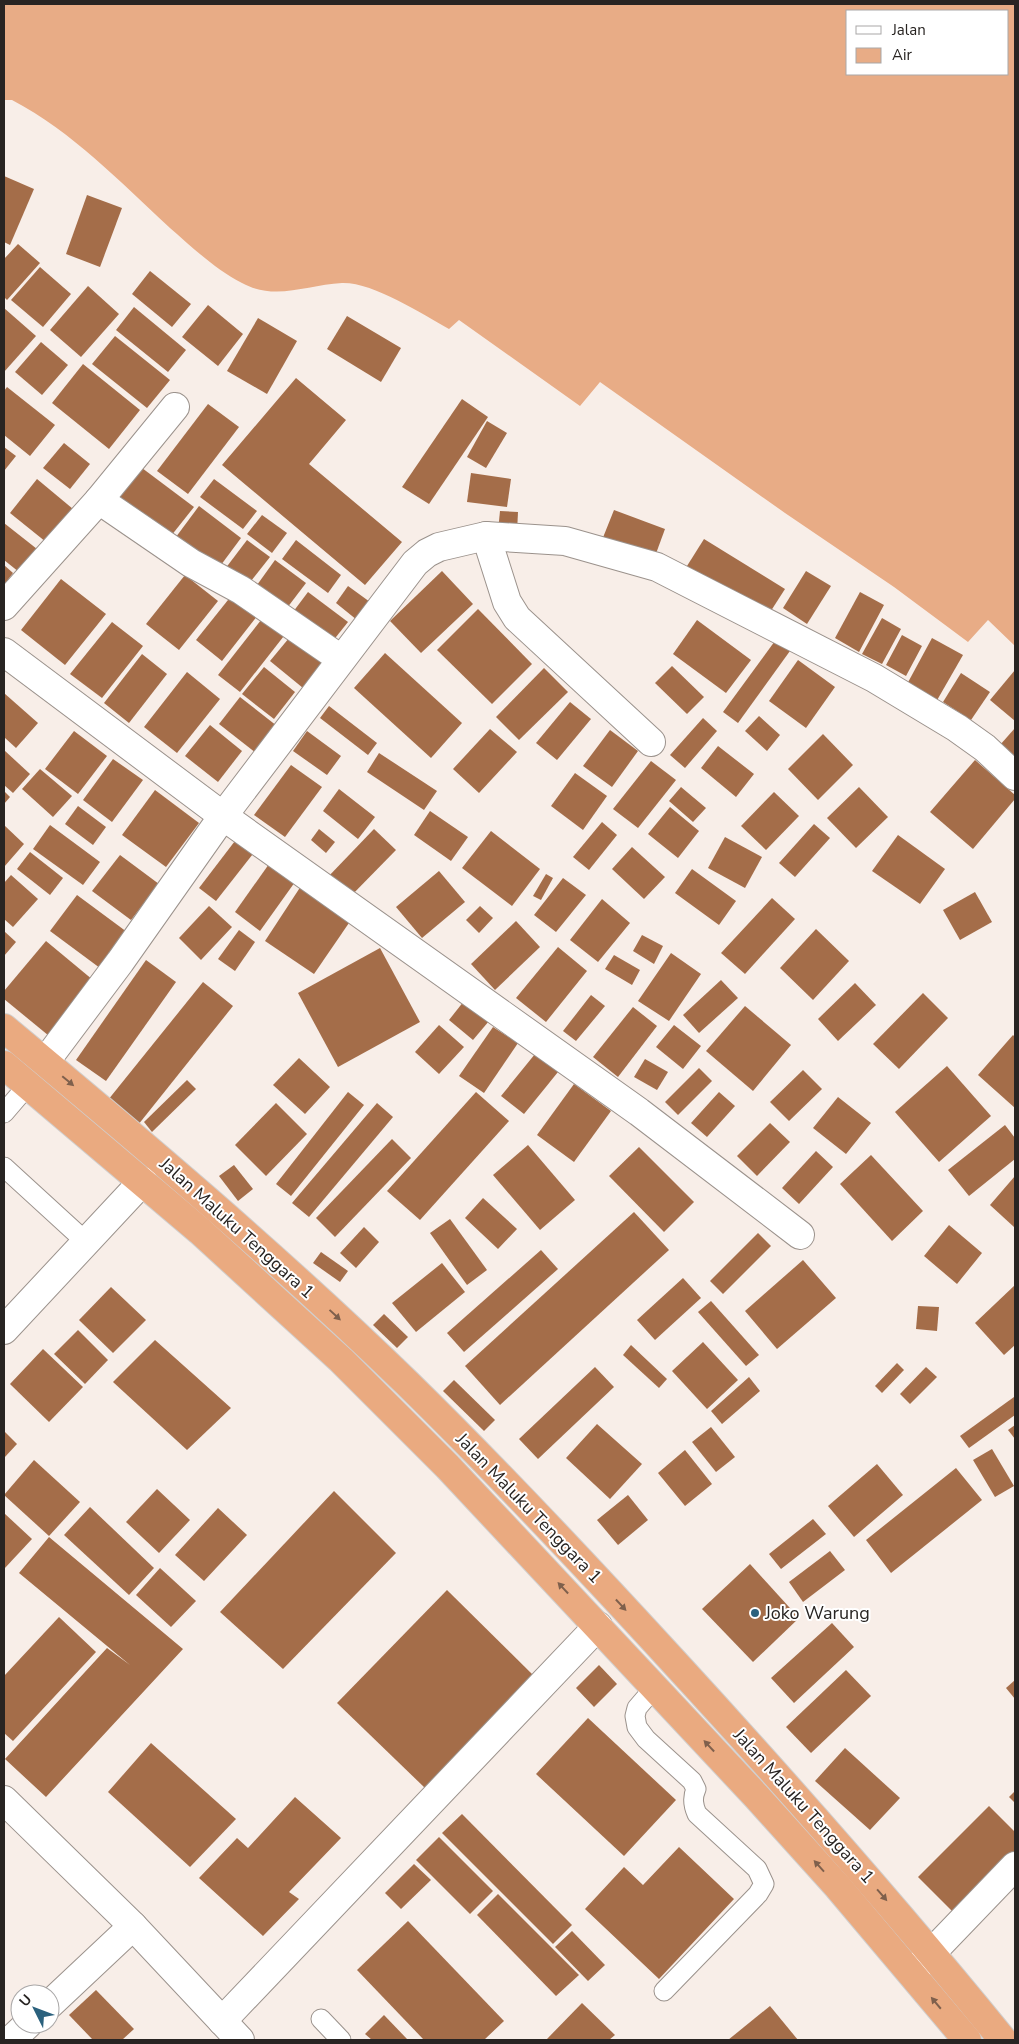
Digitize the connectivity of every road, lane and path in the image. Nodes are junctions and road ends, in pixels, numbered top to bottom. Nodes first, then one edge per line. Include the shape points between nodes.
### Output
1 (175, 407) dead end
2 (99, 500) junction
3 (486, 536) junction
4 (4, 606) edge
5 (4, 652) edge
6 (341, 659) junction
7 (651, 742) dead end
8 (1015, 776) edge
9 (223, 816) junction
10 (4, 1028) edge
11 (45, 1062) junction
12 (4, 1065) edge
13 (28, 1085) junction
14 (4, 1113) edge
15 (4, 1168) edge
16 (142, 1181) junction
17 (800, 1235) dead end
18 (86, 1242) junction
19 (4, 1330) edge
20 (598, 1626) junction
21 (655, 1687) junction
22 (4, 1800) edge
23 (1015, 1866) edge
24 (133, 1926) junction
25 (933, 1954) junction
26 (912, 1974) junction
27 (664, 1991) dead end
28 (60, 1995) edge
29 (321, 2020) dead end
30 (231, 2031) edge
31 (341, 2040) edge
32 (967, 2040) edge
33 (1003, 2040) edge

1 - 2 street
2 - 4 street
2 - 6 street via 191,563 241,590
3 - 6 street via 439,547 415,563
3 - 7 street via 507,602 517,618
3 - 8 street via 565,541 657,567 874,678 957,728
5 - 9 street
6 - 9 street
9 - 11 street
9 - 17 street via 639,1112
10 - 11 highway, Jalan Maluku Tenggara 1
11 -> 25 highway, Jalan Maluku Tenggara 1 via 264,1249 406,1382 544,1520 816,1818
12 - 13 highway, Jalan Maluku Tenggara 1
13 - 14 lane
13 - 16 highway, Jalan Maluku Tenggara 1
15 - 18 lane
16 - 18 street
20 -> 16 highway, Jalan Maluku Tenggara 1 via 448,1467 341,1360
18 - 19 street
20 - 21 highway, Jalan Maluku Tenggara 1
20 - 30 street
26 -> 21 highway, Jalan Maluku Tenggara 1 via 825,1873
21 - 27 lane via 637,1708 637,1727 692,1781 696,1789 693,1805 697,1814 757,1869 764,1884
22 - 24 street
23 - 25 street
24 - 28 street
24 - 30 street
25 - 26 street
25 - 33 highway, Jalan Maluku Tenggara 1
32 -> 26 highway, Jalan Maluku Tenggara 1
29 - 31 lane

